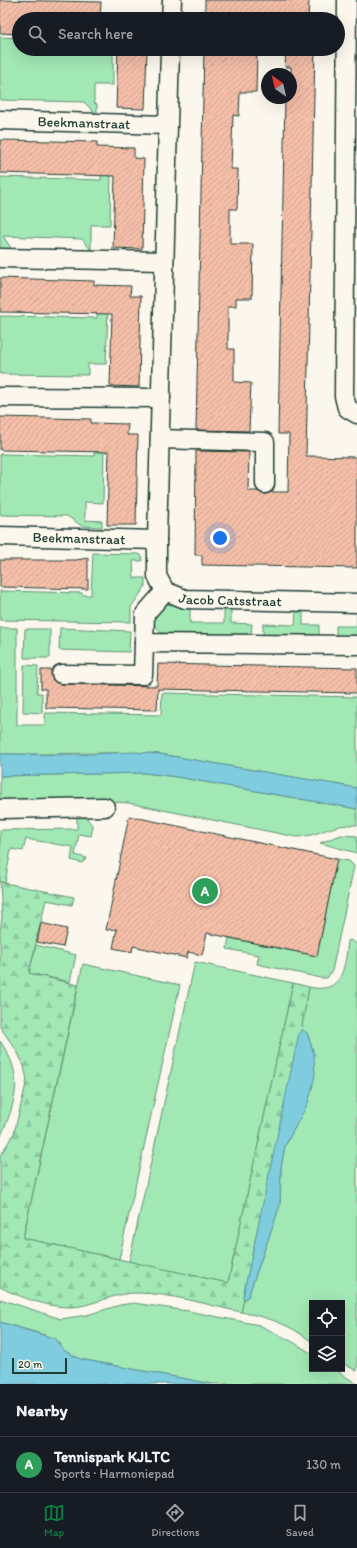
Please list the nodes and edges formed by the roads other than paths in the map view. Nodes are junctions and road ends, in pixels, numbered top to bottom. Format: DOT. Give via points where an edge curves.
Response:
graph roads {
  1 [pos="172,0"];
  2 [pos="347,0"];
  3 [pos="171,12"];
  4 [pos="170,56"];
  5 [pos="0,120"];
  6 [pos="167,125"];
  7 [pos="351,128"];
  8 [pos="0,258"];
  9 [pos="164,261"];
  10 [pos="0,397"];
  11 [pos="161,398"];
  12 [pos="357,414"];
  13 [pos="160,439"];
  14 [pos="265,484"];
  15 [pos="0,536"];
  16 [pos="157,540"];
  17 [pos="165,591"];
  18 [pos="357,603"];
  19 [pos="144,643"];
  20 [pos="357,644"];
  21 [pos="60,674"];
  22 [pos="105,807"];
  23 [pos="0,809"];
  1 -- 3 [label="street"];
  2 -- 7 [label="street"];
  4 -- 6 [label="street"];
  5 -- 6 [label="street, Beekmanstraat"];
  6 -- 9 [label="street"];
  7 -- 12 [label="street" via="344,396 348,408"];
  8 -- 9 [label="street"];
  9 -- 11 [label="street"];
  10 -- 11 [label="street"];
  11 -- 13 [label="street"];
  13 -- 14 [label="street" via="265,442"];
  13 -- 16 [label="street"];
  15 -- 16 [label="street, Beekmanstraat"];
  16 -- 17 [label="street" via="157,576"];
  17 -- 18 [label="street, Jacob Catsstraat" via="185,599"];
  17 -- 19 [label="street, Jacob Catsstraat" via="145,614"];
  19 -- 20 [label="street"];
  19 -- 21 [label="street, Jacob Catsstraat" via="143,675"];
  22 -- 23 [label="street"];
}
